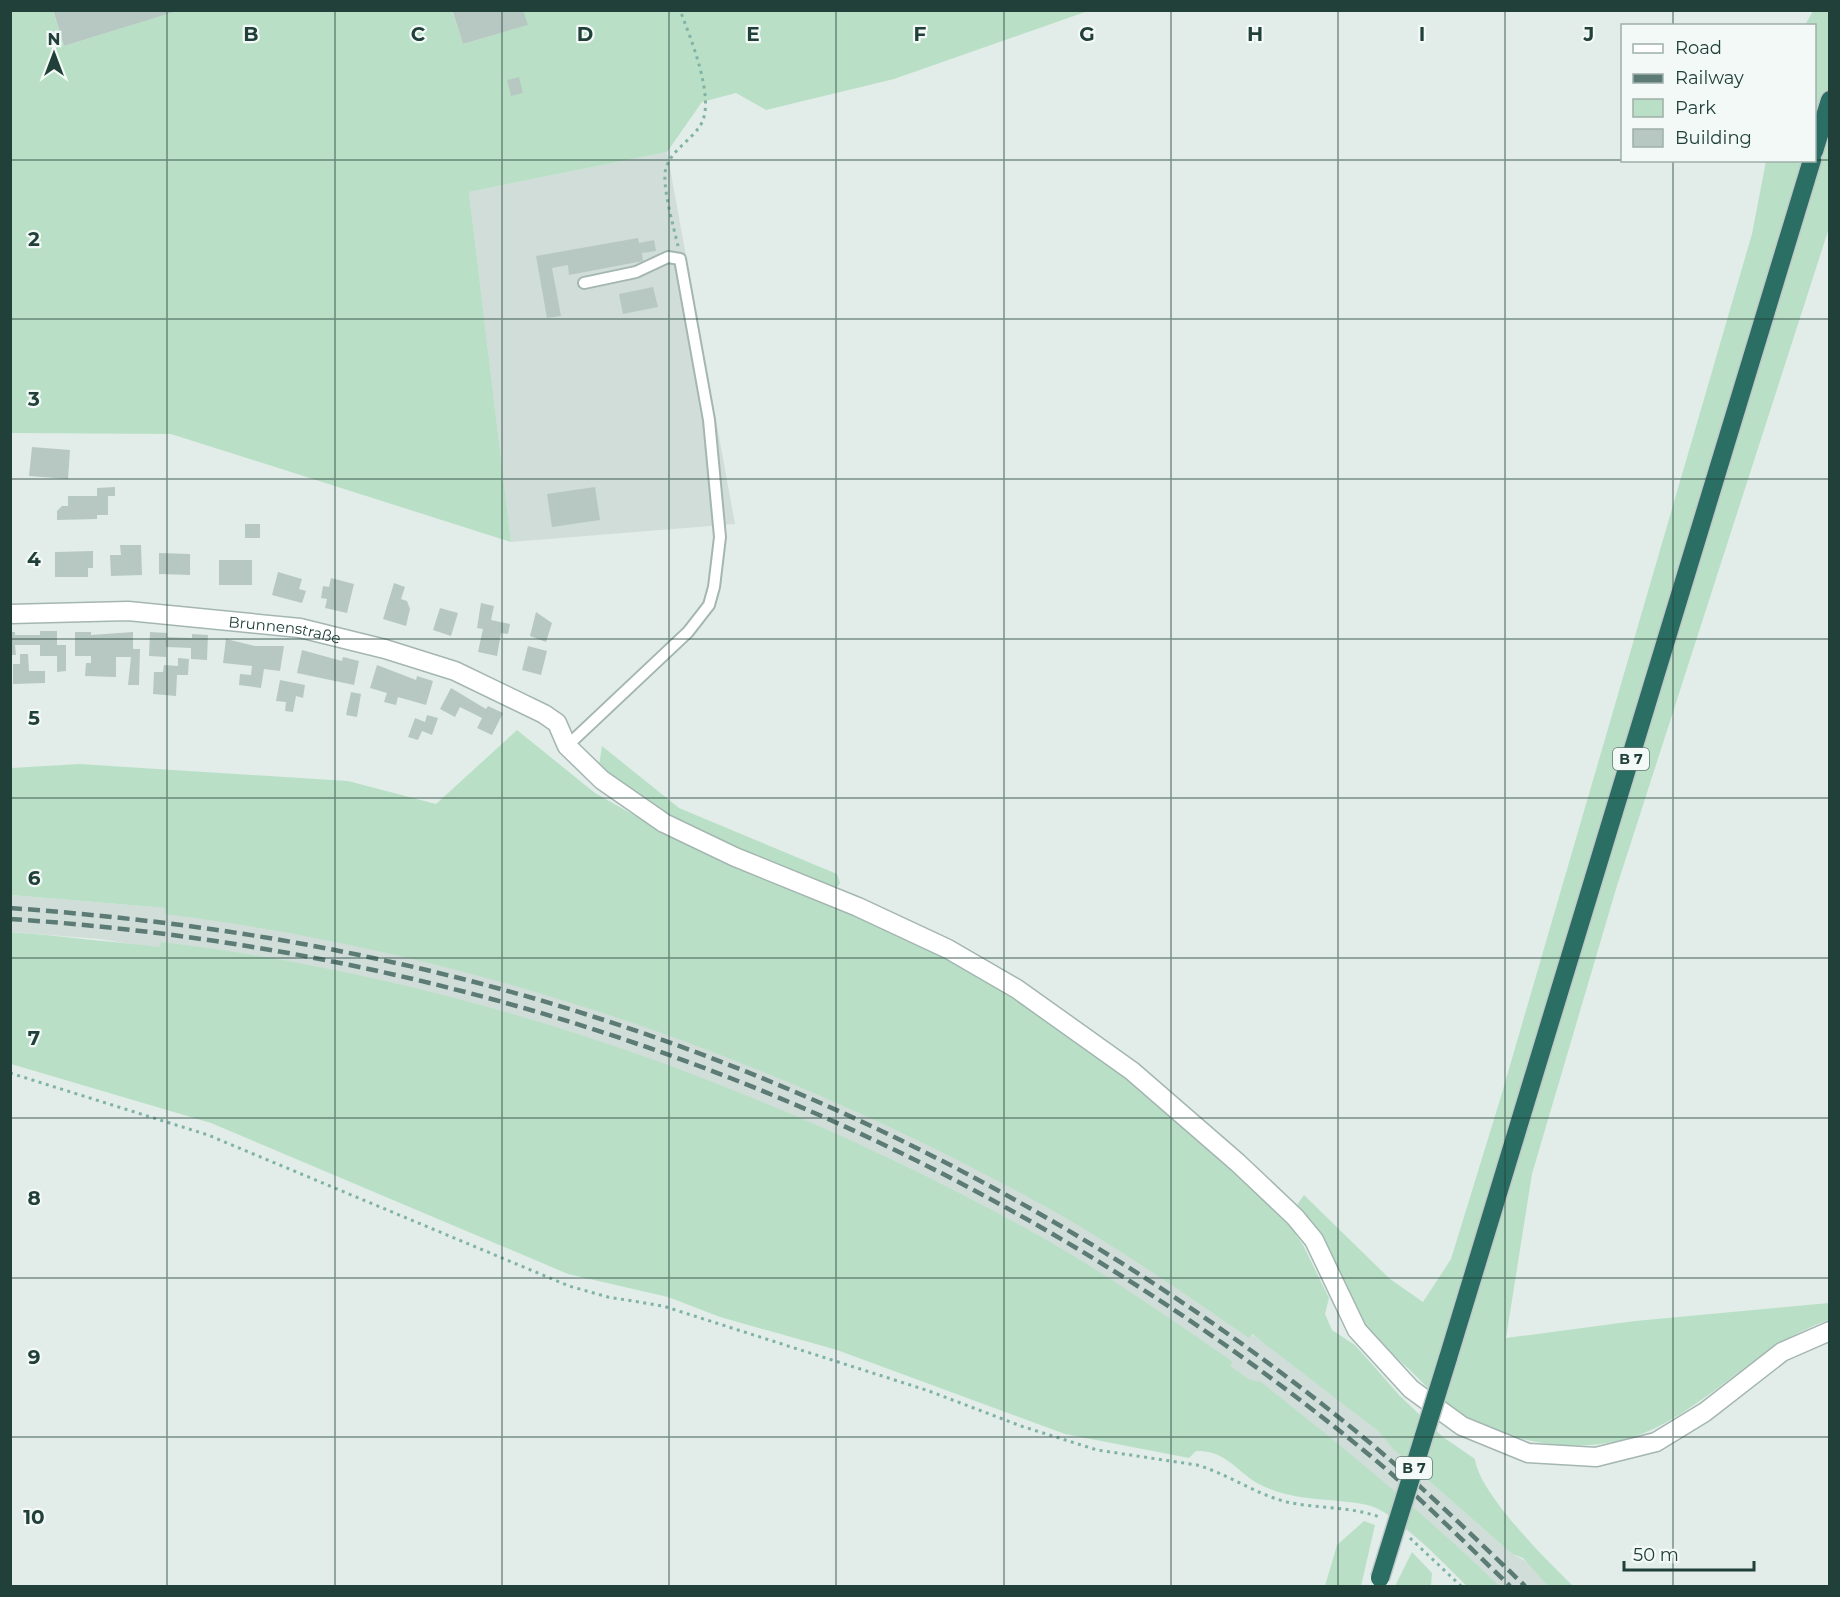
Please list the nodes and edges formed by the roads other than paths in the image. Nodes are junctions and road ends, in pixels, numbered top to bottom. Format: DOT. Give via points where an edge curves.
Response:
graph roads {
  1 [pos="1830,100"];
  2 [pos="1816,148"];
  3 [pos="1811,162"];
  4 [pos="584,284"];
  5 [pos="10,614"];
  6 [pos="567,746"];
  7 [pos="1830,1331"];
  8 [pos="1379,1582"];
  1 -- 2 [label="highway"];
  3 -- 8 [label="highway, B 7, bridge"];
  4 -- 6 [label="lane" via="636,272 668,257 680,259 709,420 720,537 709,605 688,632"];
  5 -- 6 [label="street, Brunnenstraße" via="128,611 300,628 455,671 544,714 557,723"];
  6 -- 7 [label="street" via="602,780 664,823 948,949 1017,989 1132,1071 1295,1217 1314,1240 1358,1330 1411,1389 1462,1426 1528,1453 1596,1457 1656,1442 1705,1412 1782,1352"];
}
